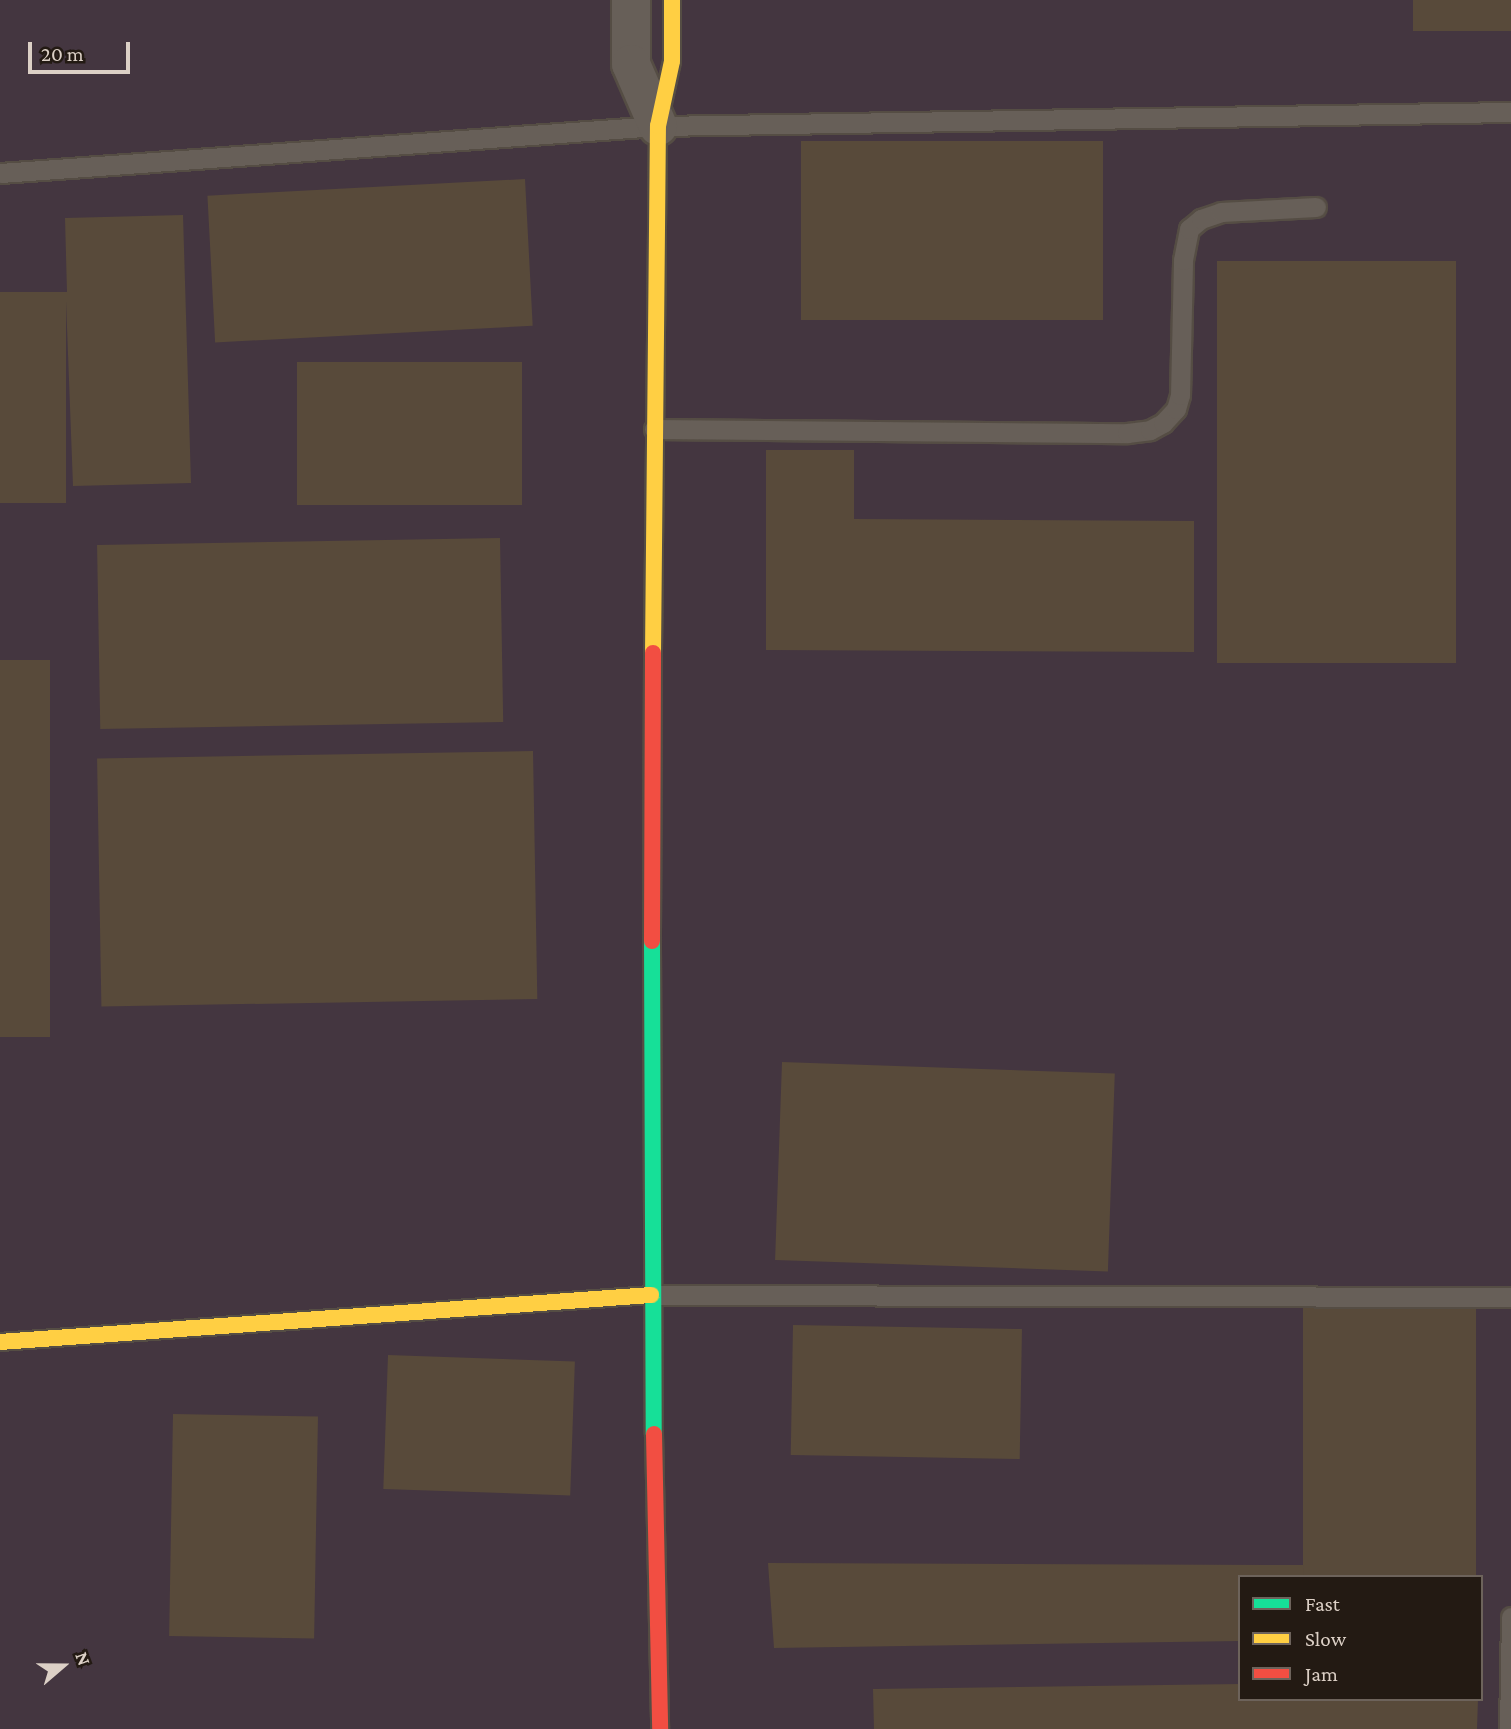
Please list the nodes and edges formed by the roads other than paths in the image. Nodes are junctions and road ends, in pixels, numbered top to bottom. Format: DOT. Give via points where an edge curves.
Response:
graph roads {
  1 [pos="631,0"];
  2 [pos="672,0"];
  3 [pos="1511,112"];
  4 [pos="657,126"];
  5 [pos="0,173"];
  6 [pos="1316,207"];
  7 [pos="654,429"];
  8 [pos="651,1295"];
  9 [pos="1511,1297"];
  10 [pos="0,1342"];
  11 [pos="1511,1616"];
  12 [pos="660,1729"];
  13 [pos="1509,1729"];
  1 -- 4 [label="street" via="631,64"];
  2 -- 4 [label="street" via="672,61"];
  3 -- 4 [label="lane"];
  4 -- 5 [label="lane"];
  4 -- 7 [label="street"];
  6 -- 7 [label="lane" via="1221,212 1189,229 1183,260 1180,395 1176,409 1150,430"];
  7 -- 8 [label="street"];
  8 -- 9 [label="lane"];
  8 -- 10 [label="street"];
  8 -- 12 [label="street"];
  11 -- 13 [label="lane"];
}
